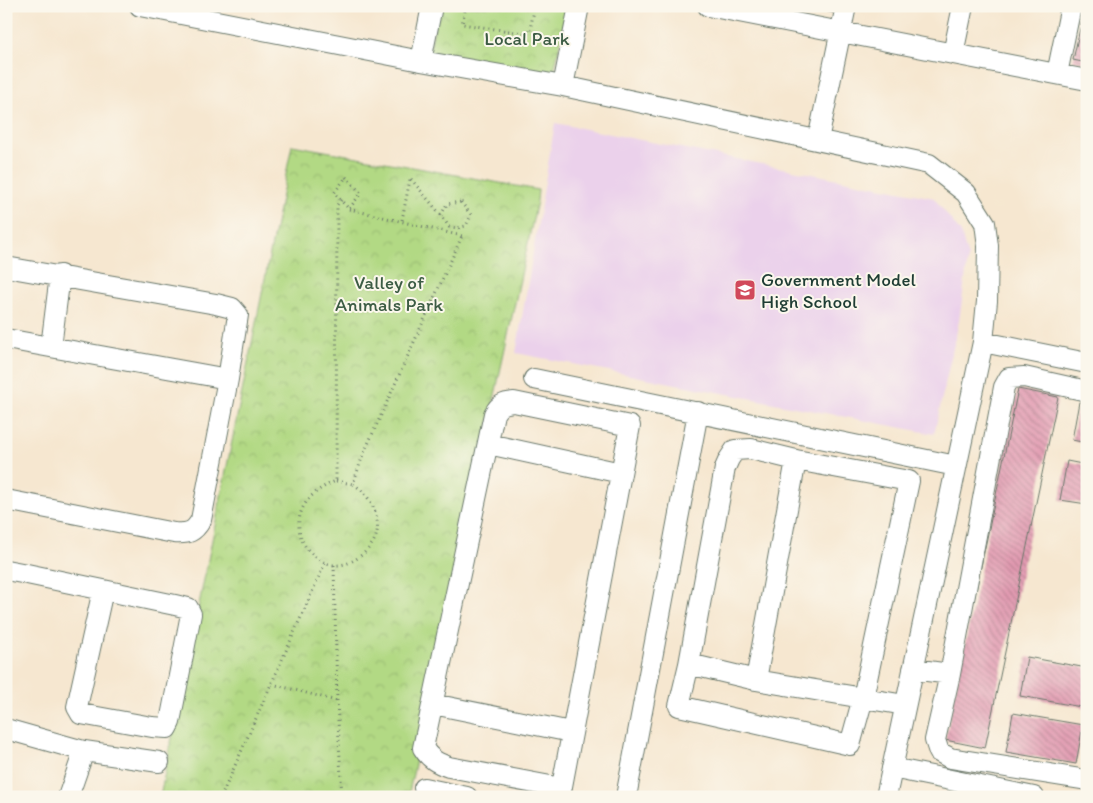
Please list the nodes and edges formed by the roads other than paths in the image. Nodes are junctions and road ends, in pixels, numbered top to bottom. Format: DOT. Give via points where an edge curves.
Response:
graph roads {
  1 [pos="140,6"];
  2 [pos="432,6"];
  3 [pos="579,6"];
  4 [pos="846,6"];
  5 [pos="963,6"];
  6 [pos="1070,6"];
  7 [pos="721,7"];
  8 [pos="841,32"];
  9 [pos="953,54"];
  10 [pos="422,61"];
  11 [pos="1056,74"];
  12 [pos="1087,80"];
  13 [pos="564,86"];
  14 [pos="818,140"];
  15 [pos="6,267"];
  16 [pos="60,275"];
  17 [pos="6,339"];
  18 [pos="983,342"];
  19 [pos="50,347"];
  20 [pos="1087,363"];
  21 [pos="228,378"];
  22 [pos="534,379"];
  23 [pos="1087,391"];
  24 [pos="698,412"];
  25 [pos="488,444"];
  26 [pos="796,460"];
  27 [pos="956,466"];
  28 [pos="621,473"];
  29 [pos="6,500"];
  30 [pos="6,570"];
  31 [pos="104,590"];
  32 [pos="689,664"];
  33 [pos="913,669"];
  34 [pos="950,674"];
  35 [pos="756,680"];
  36 [pos="863,698"];
  37 [pos="433,704"];
  38 [pos="905,705"];
  39 [pos="6,729"];
  40 [pos="571,732"];
  41 [pos="84,751"];
  42 [pos="159,762"];
  43 [pos="892,768"];
  44 [pos="1087,780"];
  45 [pos="424,788"];
  46 [pos="561,792"];
  47 [pos="993,793"];
  48 [pos="68,797"];
  49 [pos="467,797"];
  50 [pos="626,797"];
  51 [pos="886,797"];
  52 [pos="1034,797"];
  1 -- 10 [label="street"];
  2 -- 10 [label="street"];
  3 -- 13 [label="street"];
  4 -- 8 [label="street"];
  5 -- 9 [label="street"];
  6 -- 11 [label="street"];
  7 -- 8 [label="street"];
  8 -- 9 [label="street"];
  8 -- 14 [label="street"];
  9 -- 11 [label="street"];
  10 -- 13 [label="street"];
  11 -- 12 [label="street"];
  13 -- 14 [label="street"];
  14 -- 18 [label="street" via="929,164 966,193 985,223 988,246"];
  15 -- 16 [label="street"];
  16 -- 19 [label="street"];
  16 -- 21 [label="street" via="232,308 238,315"];
  17 -- 19 [label="street"];
  18 -- 20 [label="street"];
  18 -- 27 [label="street"];
  19 -- 21 [label="street"];
  21 -- 29 [label="street" via="201,520 195,530 186,534 174,533"];
  22 -- 24 [label="street"];
  23 -- 34 [label="street" via="1024,377 1009,378 1004,387"];
  24 -- 27 [label="street"];
  24 -- 50 [label="street"];
  25 -- 28 [label="street"];
  25 -- 28 [label="street" via="494,414 506,402 630,426"];
  25 -- 37 [label="street"];
  26 -- 32 [label="street" via="751,449 736,450 729,459"];
  26 -- 35 [label="street"];
  26 -- 36 [label="street" via="909,481"];
  27 -- 33 [label="street"];
  28 -- 40 [label="street"];
  30 -- 31 [label="street"];
  31 -- 31 [label="street" via="188,608 190,614 167,728 78,712"];
  32 -- 35 [label="street"];
  32 -- 36 [label="street" via="679,706 850,745"];
  33 -- 34 [label="street"];
  33 -- 38 [label="street"];
  34 -- 44 [label="street" via="935,740 939,752 950,758"];
  35 -- 36 [label="street"];
  36 -- 38 [label="street"];
  37 -- 40 [label="street"];
  37 -- 46 [label="street" via="423,748 436,762"];
  38 -- 43 [label="street"];
  39 -- 41 [label="street"];
  40 -- 46 [label="street"];
  41 -- 42 [label="street"];
  41 -- 48 [label="street"];
  43 -- 47 [label="street"];
  43 -- 51 [label="street"];
  45 -- 49 [label="street"];
  47 -- 52 [label="street"];
}
